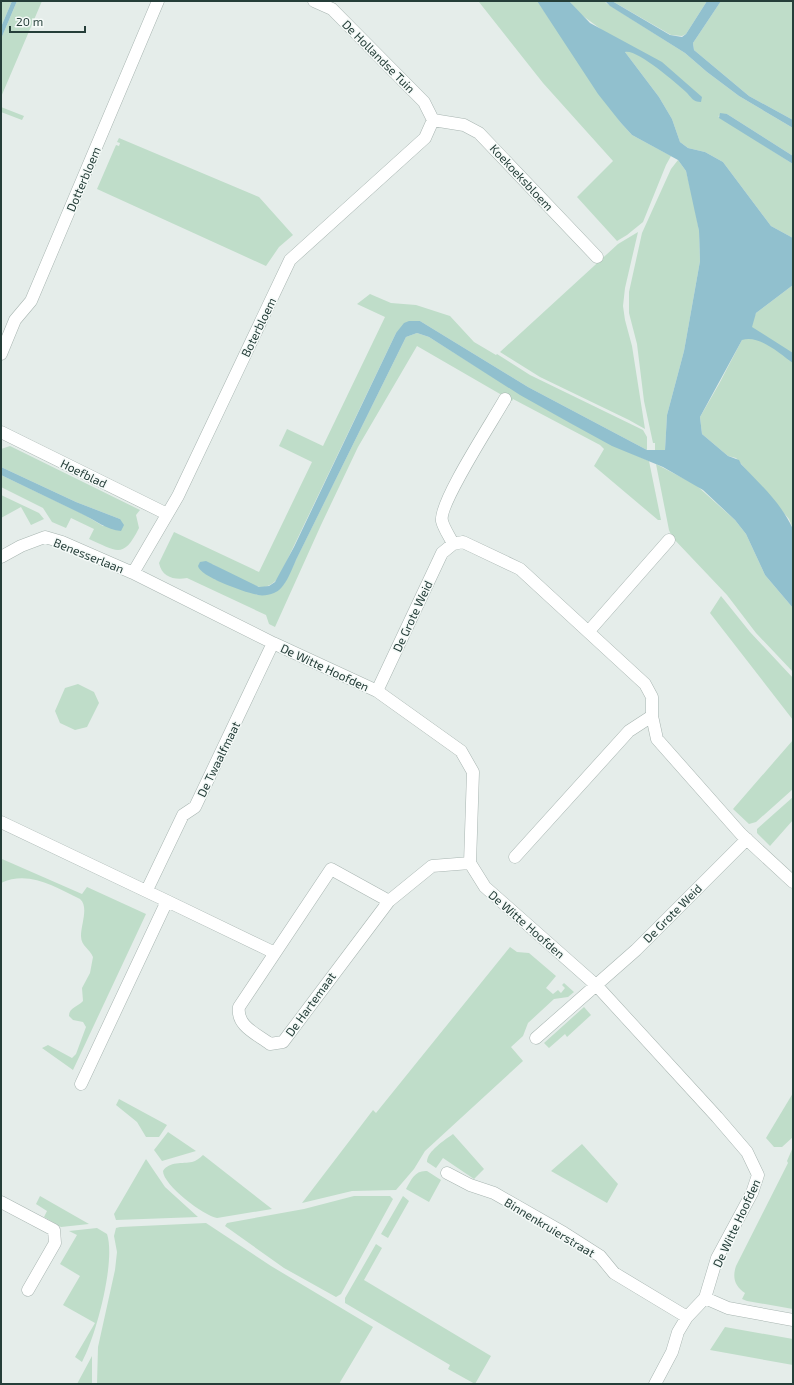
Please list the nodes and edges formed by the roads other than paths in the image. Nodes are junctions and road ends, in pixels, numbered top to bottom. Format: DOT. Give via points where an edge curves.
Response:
graph roads {
  1 [pos="158,1"];
  2 [pos="314,1"];
  3 [pos="434,120"];
  4 [pos="597,257"];
  5 [pos="1,354"];
  6 [pos="506,400"];
  7 [pos="1,432"];
  8 [pos="167,514"];
  9 [pos="669,540"];
  10 [pos="453,544"];
  11 [pos="1,557"];
  12 [pos="133,573"];
  13 [pos="589,631"];
  14 [pos="274,643"];
  15 [pos="377,691"];
  16 [pos="652,716"];
  17 [pos="1,822"];
  18 [pos="747,839"];
  19 [pos="515,857"];
  20 [pos="470,863"];
  21 [pos="793,882"];
  22 [pos="147,890"];
  23 [pos="166,901"];
  24 [pos="389,901"];
  25 [pos="275,953"];
  26 [pos="597,986"];
  27 [pos="536,1038"];
  28 [pos="81,1084"];
  29 [pos="447,1173"];
  30 [pos="1,1202"];
  31 [pos="28,1290"];
  32 [pos="705,1298"];
  33 [pos="688,1317"];
  34 [pos="793,1320"];
  35 [pos="655,1384"];
  1 -- 5 [label="street, Dotterbloem" via="31,301 15,320"];
  2 -- 3 [label="street, De Hollandse Tuin" via="338,14 424,102"];
  3 -- 4 [label="street, Koekoeksbloem" via="464,126 479,133"];
  3 -- 8 [label="street, Boterbloem" via="425,138 290,260 178,496"];
  6 -- 10 [label="street" via="453,489 443,512 442,521"];
  7 -- 8 [label="street, Hoefblad"];
  8 -- 12 [label="street, Boterbloem"];
  9 -- 13 [label="street"];
  10 -- 13 [label="street" via="463,542 520,569"];
  10 -- 15 [label="street, De Grote Weid" via="442,553"];
  11 -- 12 [label="street, Benesserlaan" via="21,546 45,538 62,542"];
  12 -- 14 [label="street, De Witte Hoofden"];
  13 -- 16 [label="street" via="645,684 652,697"];
  14 -- 15 [label="street, De Witte Hoofden"];
  14 -- 22 [label="street, De Twaalfmaat" via="195,807 183,815"];
  15 -- 20 [label="street, De Witte Hoofden" via="461,751 472,772"];
  16 -- 18 [label="street" via="657,739"];
  16 -- 19 [label="street" via="629,731"];
  17 -- 22 [label="street"];
  18 -- 21 [label="street"];
  18 -- 26 [label="street, De Grote Weid"];
  20 -- 24 [label="street, De Hartemaat" via="432,866"];
  20 -- 26 [label="street, De Witte Hoofden" via="485,887"];
  22 -- 23 [label="street"];
  23 -- 25 [label="street"];
  23 -- 28 [label="street"];
  24 -- 25 [label="street, De Hartemaat" via="331,869"];
  24 -- 25 [label="street, De Hartemaat" via="283,1042 270,1044 240,1023 238,1015 239,1007"];
  26 -- 27 [label="street"];
  26 -- 32 [label="street, De Witte Hoofden" via="747,1152 758,1175 752,1193 717,1258"];
  29 -- 33 [label="street, Binnenkruierstraat" via="470,1185 494,1193 564,1233 600,1256 614,1273"];
  30 -- 31 [label="street" via="54,1230 55,1243"];
  32 -- 33 [label="street"];
  32 -- 34 [label="street" via="728,1308"];
  33 -- 35 [label="street" via="678,1332 672,1352"];
}
